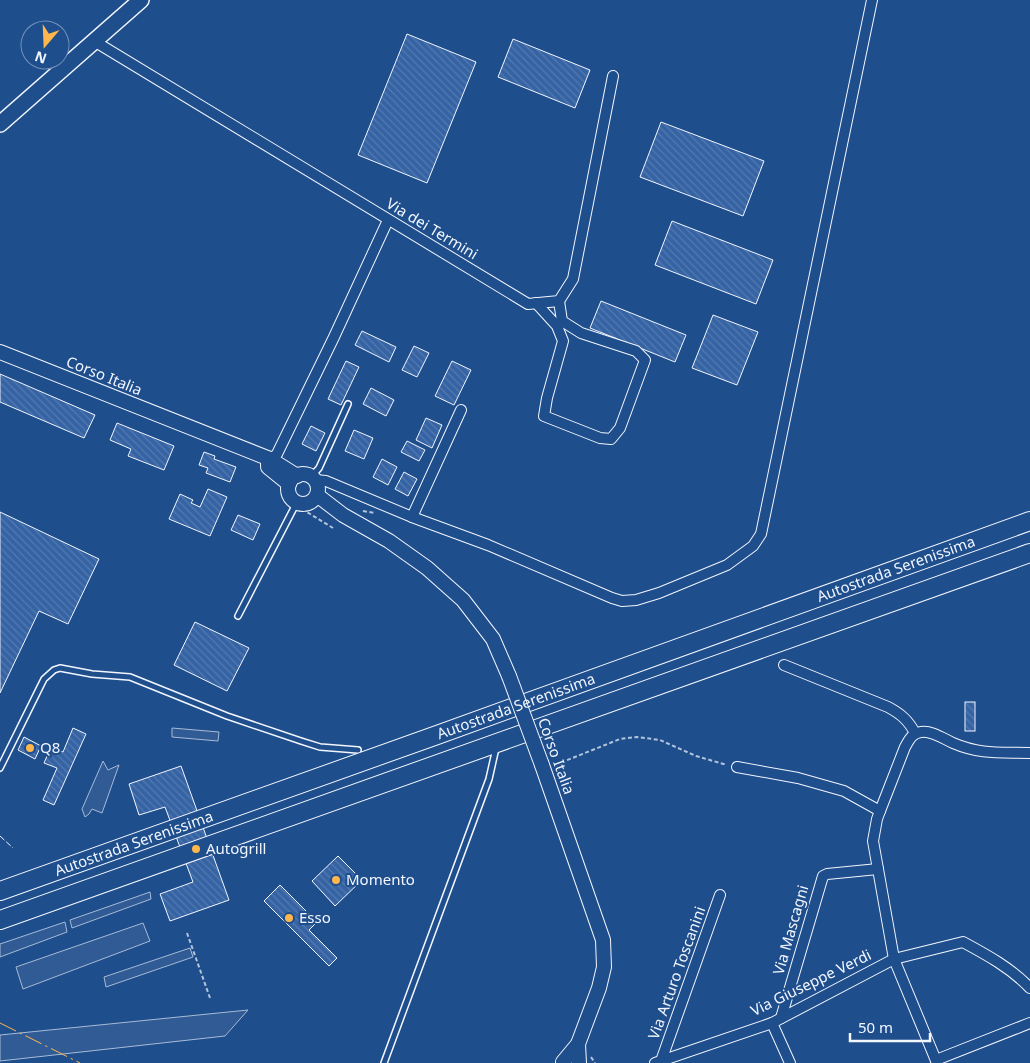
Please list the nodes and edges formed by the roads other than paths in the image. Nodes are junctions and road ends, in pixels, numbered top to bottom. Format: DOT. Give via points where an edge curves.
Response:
graph roads {
  1 [pos="141,0"];
  2 [pos="872,0"];
  3 [pos="94,41"];
  4 [pos="613,76"];
  5 [pos="0,124"];
  6 [pos="388,220"];
  7 [pos="559,301"];
  8 [pos="536,303"];
  9 [pos="0,352"];
  10 [pos="348,404"];
  11 [pos="461,410"];
  12 [pos="267,462"];
  13 [pos="313,479"];
  14 [pos="293,480"];
  15 [pos="305,501"];
  16 [pos="412,518"];
  17 [pos="1030,520"];
  18 [pos="1030,553"];
  19 [pos="238,616"];
  20 [pos="784,665"];
  21 [pos="915,733"];
  22 [pos="498,742"];
  23 [pos="358,750"];
  24 [pos="1030,753"];
  25 [pos="737,767"];
  26 [pos="0,768"];
  27 [pos="880,811"];
  28 [pos="878,869"];
  29 [pos="0,891"];
  30 [pos="720,895"];
  31 [pos="0,920"];
  32 [pos="894,958"];
  33 [pos="1030,988"];
  34 [pos="777,1020"];
  35 [pos="1030,1023"];
  36 [pos="578,1044"];
  37 [pos="658,1062"];
  38 [pos="937,1062"];
  39 [pos="384,1063"];
  40 [pos="561,1063"];
  41 [pos="579,1063"];
  42 [pos="790,1063"];
  1 -- 3 [label="main road"];
  2 -- 16 [label="street" via="760,534 753,546 727,565 636,600 622,601 488,545"];
  3 -- 5 [label="main road"];
  3 -- 6 [label="street, Via dei Termini"];
  4 -- 7 [label="street" via="573,279"];
  6 -- 8 [label="street, Via dei Termini" via="528,304"];
  6 -- 12 [label="street" via="277,454"];
  7 -- 8 [label="street, Via dei Termini"];
  7 -- 8 [label="street" via="562,321 581,333 636,351 645,360 620,428 611,439 600,438 544,416 563,341 557,326"];
  9 -- 12 [label="street, Corso Italia" via="196,430"];
  10 -- 13 [label="lane"];
  11 -- 16 [label="street"];
  12 -- 14 [label="street, Corso Italia"];
  13 -- 14 [label="street, Corso Italia" via="302,475"];
  13 -- 15 [label="street" via="318,488"];
  13 -- 16 [label="street" via="326,481"];
  14 -- 15 [label="street" via="291,497"];
  15 -- 19 [label="lane"];
  15 -- 36 [label="street, Corso Italia, bridge" via="343,515 427,568 463,600 493,640 547,766 603,940 604,967 599,988"];
  17 -- 29 [label="highway, Autostrada Serenissima"];
  18 -- 22 [label="highway, Autostrada Serenissima"];
  20 -- 21 [label="street" via="888,707 909,721"];
  21 -- 24 [label="street" via="923,731 972,751"];
  21 -- 27 [label="street" via="905,747"];
  22 -- 31 [label="highway, Autostrada Serenissima"];
  22 -- 39 [label="lane" via="488,779"];
  23 -- 26 [label="lane" via="320,747 301,741 227,716 130,677 60,668 44,679"];
  25 -- 27 [label="street" via="798,778 844,791"];
  27 -- 28 [label="street" via="873,841"];
  28 -- 32 [label="street"];
  28 -- 34 [label="street, Via Mascagni" via="823,876"];
  30 -- 37 [label="street, Via Arturo Toscanini"];
  32 -- 33 [label="street, Via Giuseppe Verdi" via="963,942 1018,976"];
  32 -- 34 [label="street, Via Giuseppe Verdi"];
  32 -- 38 [label="street"];
  34 -- 37 [label="street, Via Giuseppe Verdi"];
  34 -- 42 [label="street"];
  35 -- 38 [label="street"];
  36 -- 40 [label="street, Corso Italia"];
  36 -- 41 [label="street, Corso Italia"];
}
